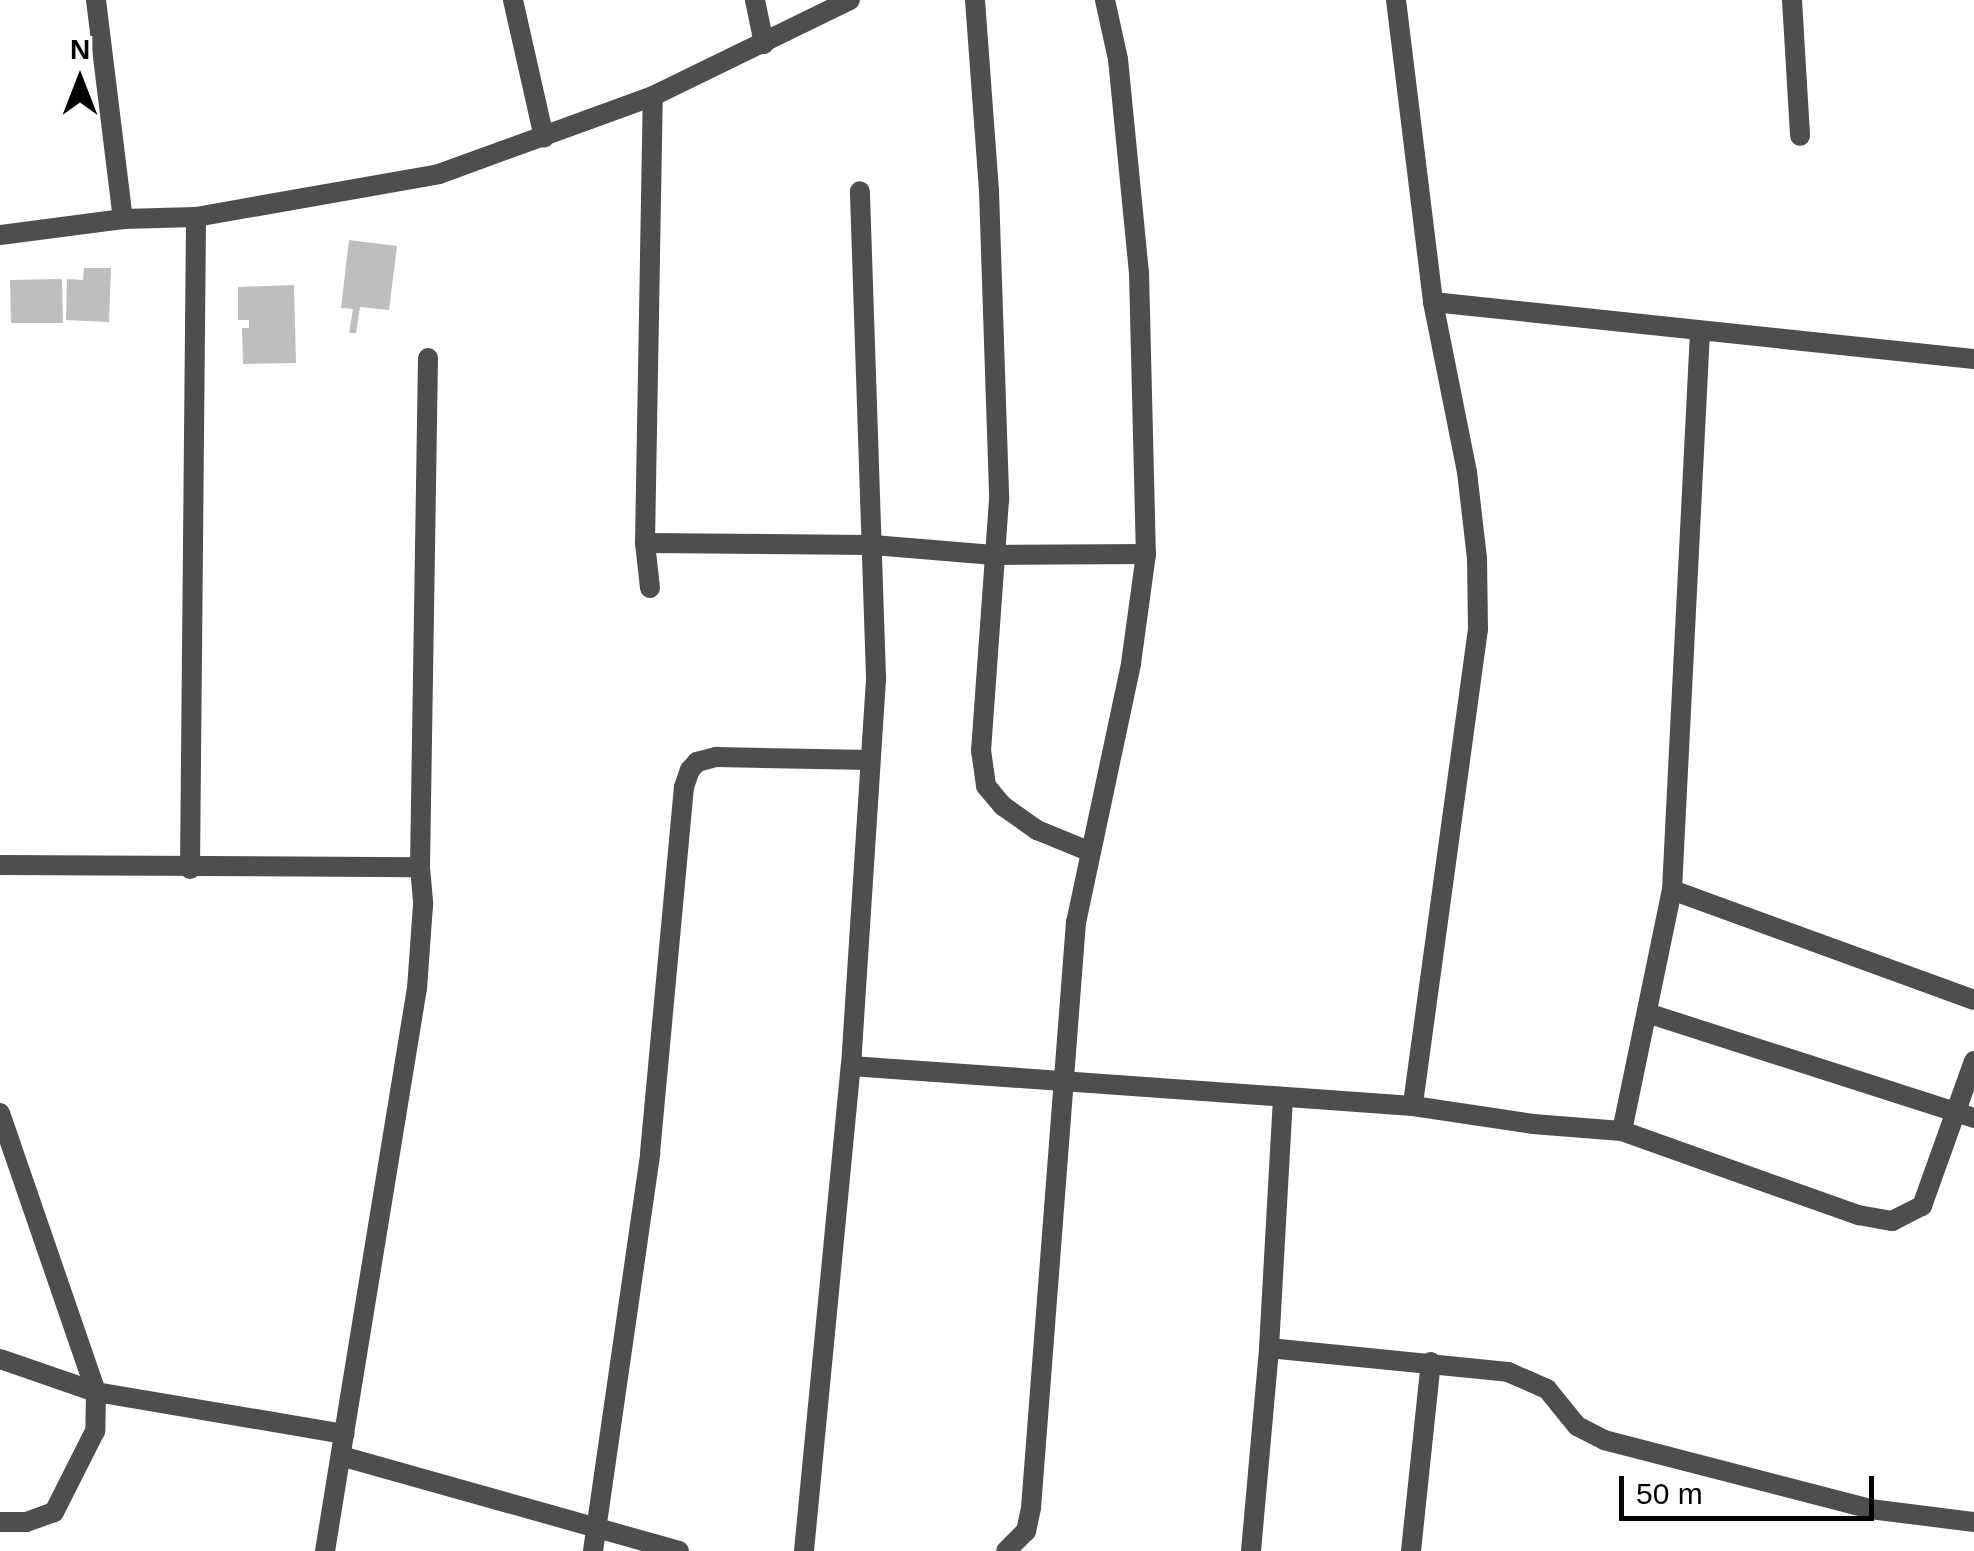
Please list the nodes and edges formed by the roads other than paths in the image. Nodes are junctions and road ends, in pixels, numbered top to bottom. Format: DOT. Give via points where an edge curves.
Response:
graph roads {
  1 [pos="96,0"];
  2 [pos="513,0"];
  3 [pos="754,0"];
  4 [pos="850,0"];
  5 [pos="975,0"];
  6 [pos="1105,0"];
  7 [pos="1396,0"];
  8 [pos="1792,0"];
  9 [pos="764,44"];
  10 [pos="653,96"];
  11 [pos="1800,136"];
  12 [pos="544,138"];
  13 [pos="860,191"];
  14 [pos="196,217"];
  15 [pos="123,219"];
  16 [pos="0,235"];
  17 [pos="1433,302"];
  18 [pos="1700,331"];
  19 [pos="428,358"];
  20 [pos="1974,359"];
  21 [pos="644,543"];
  22 [pos="873,545"];
  23 [pos="1146,554"];
  24 [pos="994,555"];
  25 [pos="650,588"];
  26 [pos="870,760"];
  27 [pos="1090,852"];
  28 [pos="0,864"];
  29 [pos="420,866"];
  30 [pos="190,869"];
  31 [pos="1672,890"];
  32 [pos="1974,1000"];
  33 [pos="1646,1014"];
  34 [pos="1974,1061"];
  35 [pos="851,1066"];
  36 [pos="1064,1085"];
  37 [pos="1283,1098"];
  38 [pos="1413,1106"];
  39 [pos="0,1112"];
  40 [pos="1965,1114"];
  41 [pos="1622,1131"];
  42 [pos="1269,1348"];
  43 [pos="0,1359"];
  44 [pos="1431,1362"];
  45 [pos="96,1392"];
  46 [pos="344,1434"];
  47 [pos="341,1456"];
  48 [pos="0,1522"];
  49 [pos="1974,1522"];
  50 [pos="594,1541"];
  51 [pos="325,1551"];
  52 [pos="679,1551"];
  53 [pos="804,1551"];
  54 [pos="1006,1551"];
  55 [pos="1251,1551"];
  56 [pos="1411,1551"];
  1 -- 15 [label="street"];
  2 -- 12 [label="street"];
  3 -- 9 [label="street"];
  4 -- 9 [label="street"];
  5 -- 24 [label="street" via="990,230 999,500"];
  6 -- 23 [label="street" via="1118,59 1139,272"];
  7 -- 17 [label="street"];
  8 -- 11 [label="street"];
  9 -- 10 [label="street"];
  10 -- 12 [label="street"];
  10 -- 21 [label="street"];
  12 -- 14 [label="street" via="439,174"];
  13 -- 22 [label="street"];
  14 -- 15 [label="street"];
  14 -- 30 [label="street"];
  15 -- 16 [label="street"];
  17 -- 18 [label="street"];
  17 -- 38 [label="street" via="1467,472 1478,629"];
  18 -- 20 [label="street"];
  18 -- 31 [label="street"];
  19 -- 29 [label="street"];
  21 -- 22 [label="street"];
  21 -- 25 [label="street"];
  22 -- 24 [label="street"];
  22 -- 26 [label="street"];
  23 -- 24 [label="street"];
  23 -- 27 [label="street" via="1131,664"];
  24 -- 27 [label="street" via="982,750 986,786 1037,830"];
  26 -- 35 [label="street"];
  26 -- 50 [label="street" via="716,757 690,770 650,1154"];
  27 -- 36 [label="street" via="1076,922"];
  28 -- 30 [label="street"];
  29 -- 30 [label="street"];
  29 -- 46 [label="street" via="417,988"];
  31 -- 32 [label="street"];
  31 -- 33 [label="street"];
  33 -- 40 [label="street"];
  33 -- 41 [label="street"];
  34 -- 40 [label="street"];
  35 -- 36 [label="street"];
  35 -- 53 [label="street"];
  36 -- 37 [label="street"];
  36 -- 54 [label="street" via="1031,1508 1026,1530"];
  37 -- 38 [label="street"];
  37 -- 42 [label="street"];
  38 -- 41 [label="street"];
  39 -- 45 [label="street"];
  40 -- 41 [label="street" via="1922,1206 1892,1221 1858,1215"];
  42 -- 44 [label="street"];
  42 -- 55 [label="street"];
  43 -- 45 [label="street"];
  44 -- 49 [label="street" via="1508,1372 1547,1389 1577,1426 1604,1440 1870,1509"];
  44 -- 56 [label="street"];
  45 -- 46 [label="street"];
  45 -- 48 [label="street" via="95,1431 54,1512"];
  46 -- 47 [label="street"];
  47 -- 50 [label="street"];
  47 -- 51 [label="street"];
  50 -- 52 [label="street"];
}
